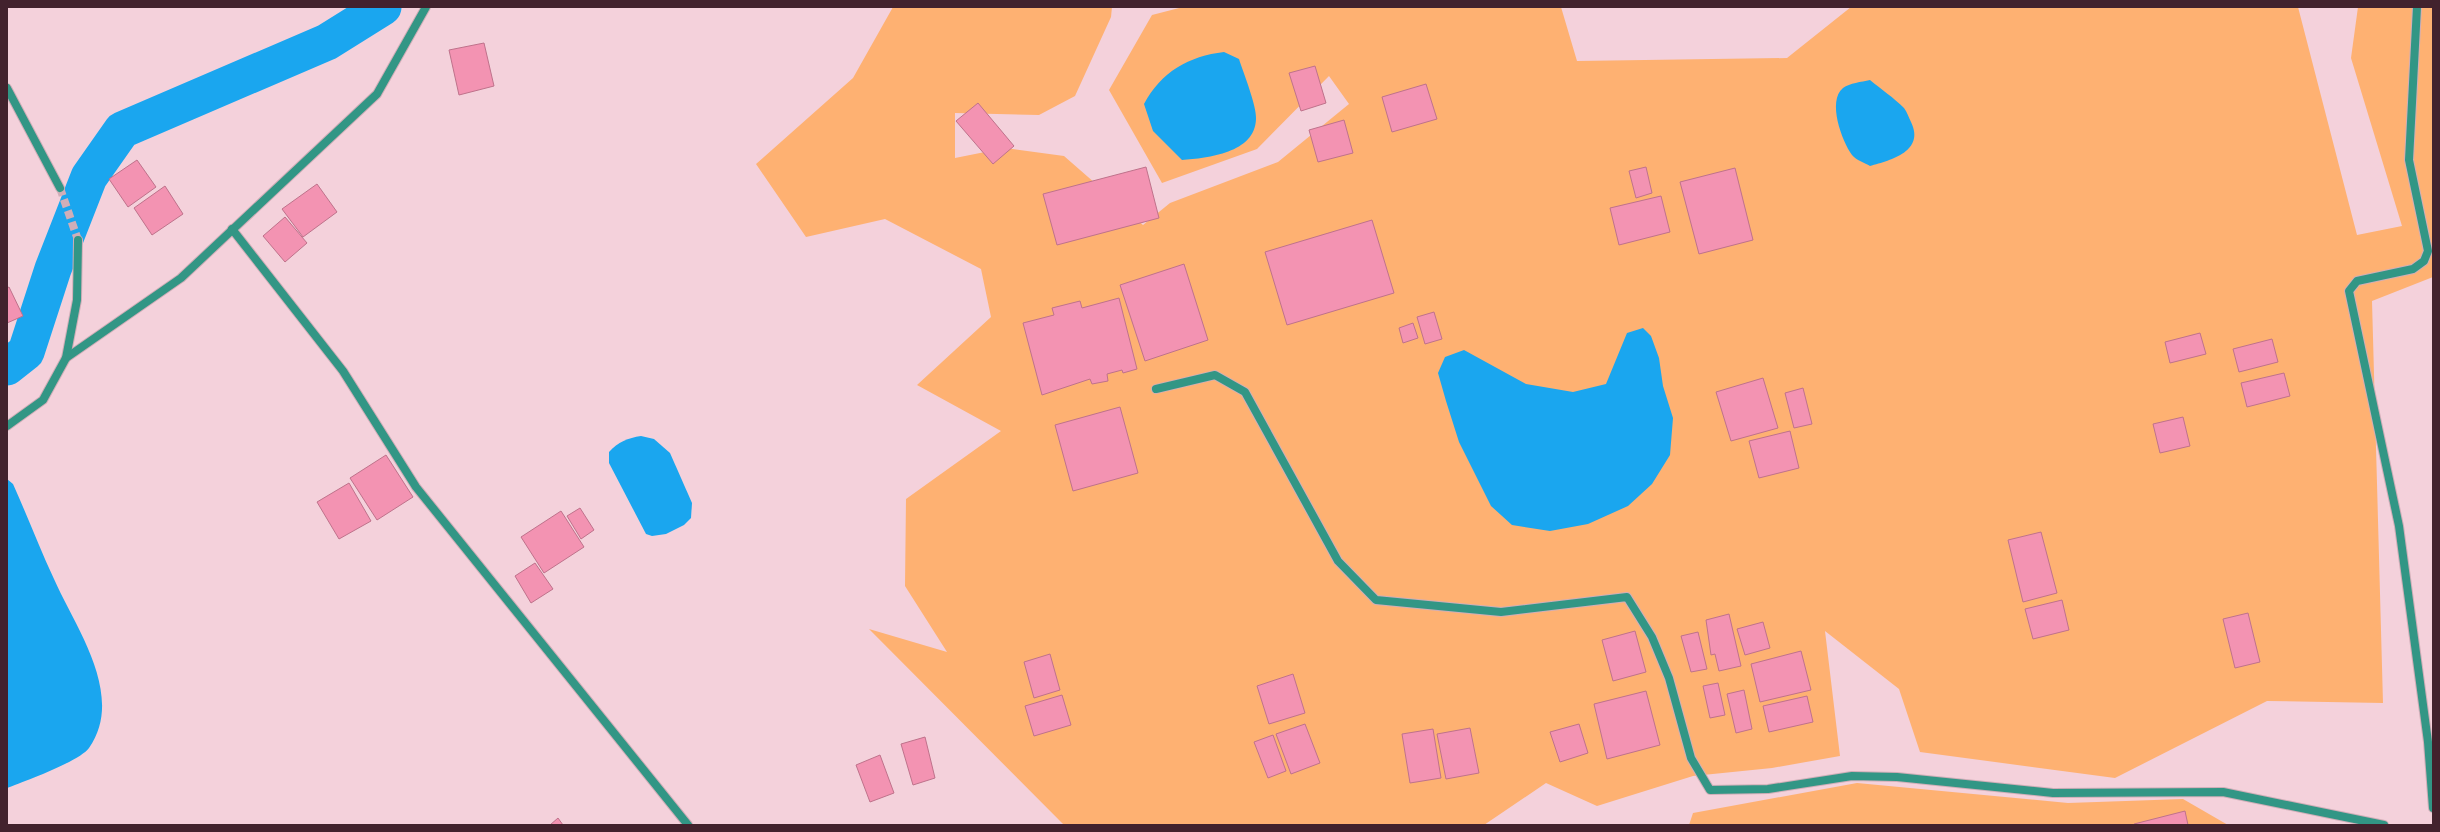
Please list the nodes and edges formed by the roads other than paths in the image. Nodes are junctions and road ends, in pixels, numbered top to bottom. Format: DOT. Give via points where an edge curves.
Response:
graph roads {
  1 [pos="426,7"];
  2 [pos="2417,7"];
  3 [pos="7,88"];
  4 [pos="60,188"];
  5 [pos="232,229"];
  6 [pos="78,240"];
  7 [pos="66,358"];
  8 [pos="1156,388"];
  9 [pos="7,426"];
  10 [pos="2433,808"];
  11 [pos="688,825"];
  12 [pos="2384,825"];
  1 -- 5 [label="street" via="377,94"];
  2 -- 10 [label="street" via="2409,160 2428,251 2424,261 2413,269 2357,281 2349,291 2399,526 2428,742"];
  3 -- 4 [label="street"];
  5 -- 7 [label="street" via="181,278"];
  5 -- 11 [label="street" via="343,371 416,487"];
  6 -- 7 [label="street" via="78,300"];
  7 -- 9 [label="street" via="43,400"];
  8 -- 12 [label="street" via="1215,375 1245,392 1338,561 1376,600 1501,612 1627,597 1652,638 1669,678 1691,758 1710,790 1768,789 1852,776 1897,777 2053,792 2223,792"];
}
